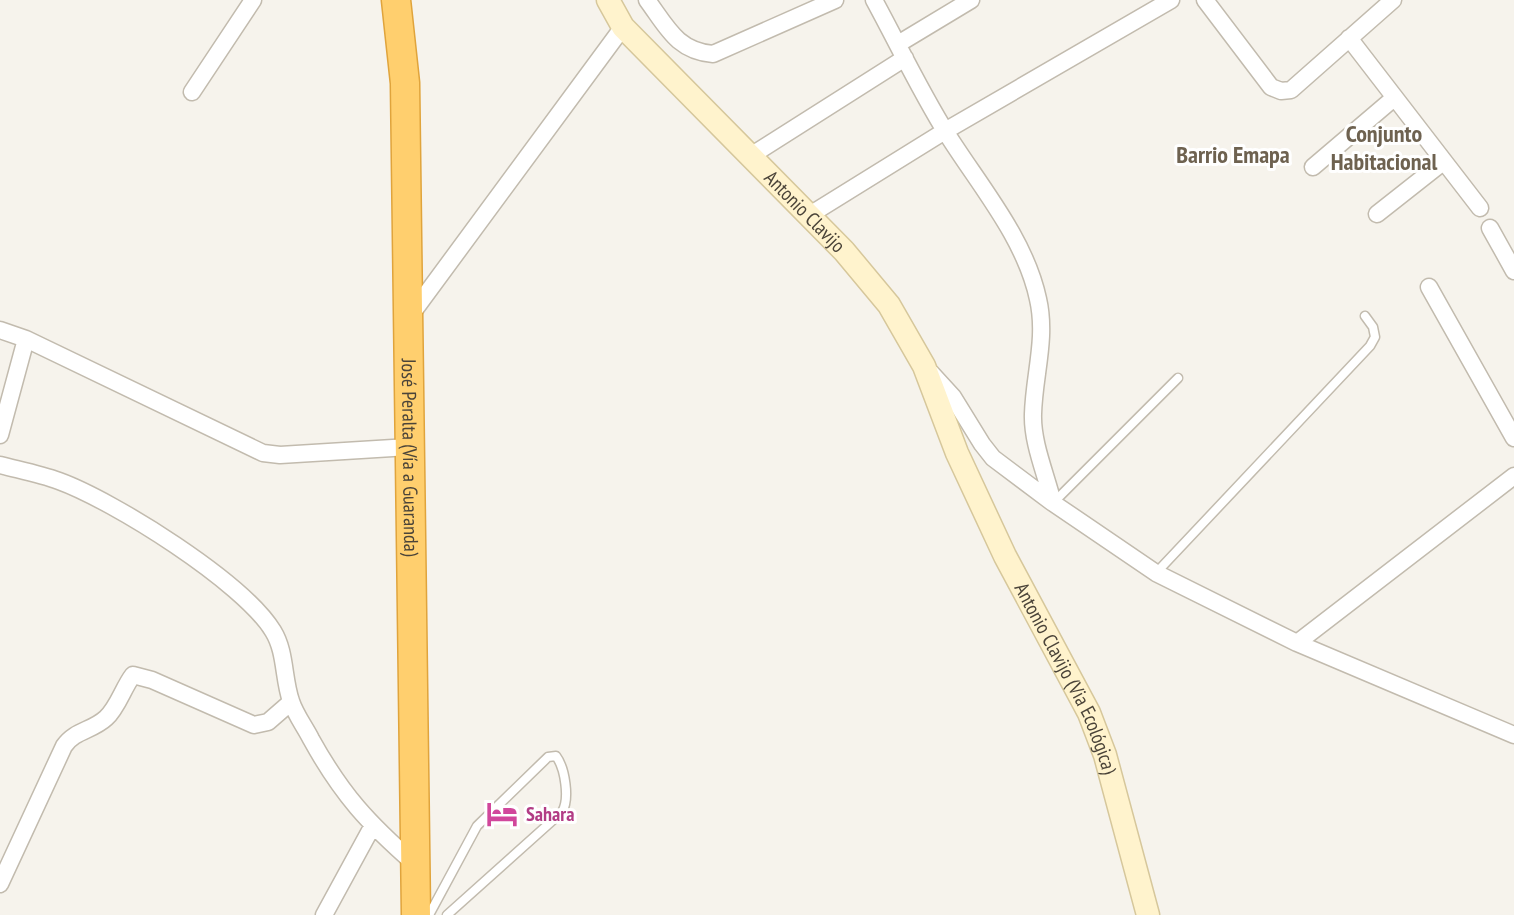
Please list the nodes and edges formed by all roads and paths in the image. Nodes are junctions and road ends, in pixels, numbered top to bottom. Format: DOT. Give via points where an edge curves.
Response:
graph roads {
  1 [pos="253,0"];
  2 [pos="396,0"];
  3 [pos="608,0"];
  4 [pos="647,0"];
  5 [pos="835,0"];
  6 [pos="874,0"];
  7 [pos="971,0"];
  8 [pos="1171,0"];
  9 [pos="1205,0"];
  10 [pos="1393,0"];
  11 [pos="623,27"];
  12 [pos="1349,38"];
  13 [pos="902,51"];
  14 [pos="192,92"];
  15 [pos="1394,98"];
  16 [pos="945,131"];
  17 [pos="752,155"];
  18 [pos="1443,162"];
  19 [pos="1313,167"];
  20 [pos="1480,208"];
  21 [pos="1377,214"];
  22 [pos="808,216"];
  23 [pos="1490,228"];
  24 [pos="1514,271"];
  25 [pos="1429,287"];
  26 [pos="1365,316"];
  27 [pos="408,319"];
  28 [pos="0,330"];
  29 [pos="26,339"];
  30 [pos="924,366"];
  31 [pos="1178,378"];
  32 [pos="0,435"];
  33 [pos="1514,438"];
  34 [pos="409,447"];
  35 [pos="957,453"];
  36 [pos="0,465"];
  37 [pos="1514,476"];
  38 [pos="1053,503"];
  39 [pos="1156,573"];
  40 [pos="1297,643"];
  41 [pos="291,702"];
  42 [pos="1514,735"];
  43 [pos="372,827"];
  44 [pos="416,865"];
  45 [pos="0,884"];
  46 [pos="421,913"];
  47 [pos="324,915"];
  48 [pos="447,915"];
  49 [pos="1148,915"];
  1 -- 14 [label="street"];
  2 -- 27 [label="highway, José Peralta (Vía a Guaranda)" via="405,83"];
  3 -- 11 [label="main road, Antonio Clavijo"];
  4 -- 5 [label="street" via="681,44 696,53 713,54"];
  6 -- 13 [label="street"];
  7 -- 13 [label="street"];
  8 -- 16 [label="street"];
  9 -- 12 [label="street" via="1271,87 1281,91 1291,90"];
  10 -- 12 [label="street"];
  11 -- 17 [label="main road, Antonio Clavijo"];
  11 -- 27 [label="street"];
  12 -- 15 [label="street"];
  13 -- 16 [label="street"];
  13 -- 17 [label="street"];
  15 -- 18 [label="street"];
  15 -- 19 [label="street"];
  16 -- 22 [label="street"];
  16 -- 38 [label="street" via="1021,253 1038,299 1042,347 1033,414"];
  17 -- 22 [label="main road, Antonio Clavijo"];
  18 -- 20 [label="street"];
  18 -- 21 [label="street"];
  22 -- 30 [label="main road, Antonio Clavijo" via="889,305"];
  23 -- 24 [label="street"];
  25 -- 33 [label="street"];
  26 -- 39 [label="lane" via="1375,337 1370,346"];
  27 -- 34 [label="highway, José Peralta (Vía a Guaranda)"];
  28 -- 29 [label="street"];
  29 -- 32 [label="street"];
  29 -- 34 [label="street" via="263,453"];
  30 -- 35 [label="main road, Antonio Clavijo"];
  30 -- 38 [label="street" via="953,397 987,451"];
  31 -- 38 [label="lane"];
  34 -- 44 [label="highway, José Peralta (Vía a Guaranda)"];
  35 -- 49 [label="main road, Antonio Clavijo (Via Ecológica)" via="1089,713"];
  36 -- 41 [label="street" via="83,492 159,536 243,595 275,634"];
  37 -- 40 [label="street"];
  38 -- 39 [label="street"];
  39 -- 40 [label="street"];
  40 -- 42 [label="street"];
  41 -- 43 [label="street" via="347,798"];
  41 -- 45 [label="street" via="268,722 254,725 133,675 109,715 64,746"];
  43 -- 44 [label="street"];
  43 -- 47 [label="street"];
  44 -- 46 [label="highway, José Peralta (Vía a Guaranda)"];
  46 -- 48 [label="lane" via="477,826 548,757 556,756 566,800 562,812"];
}
